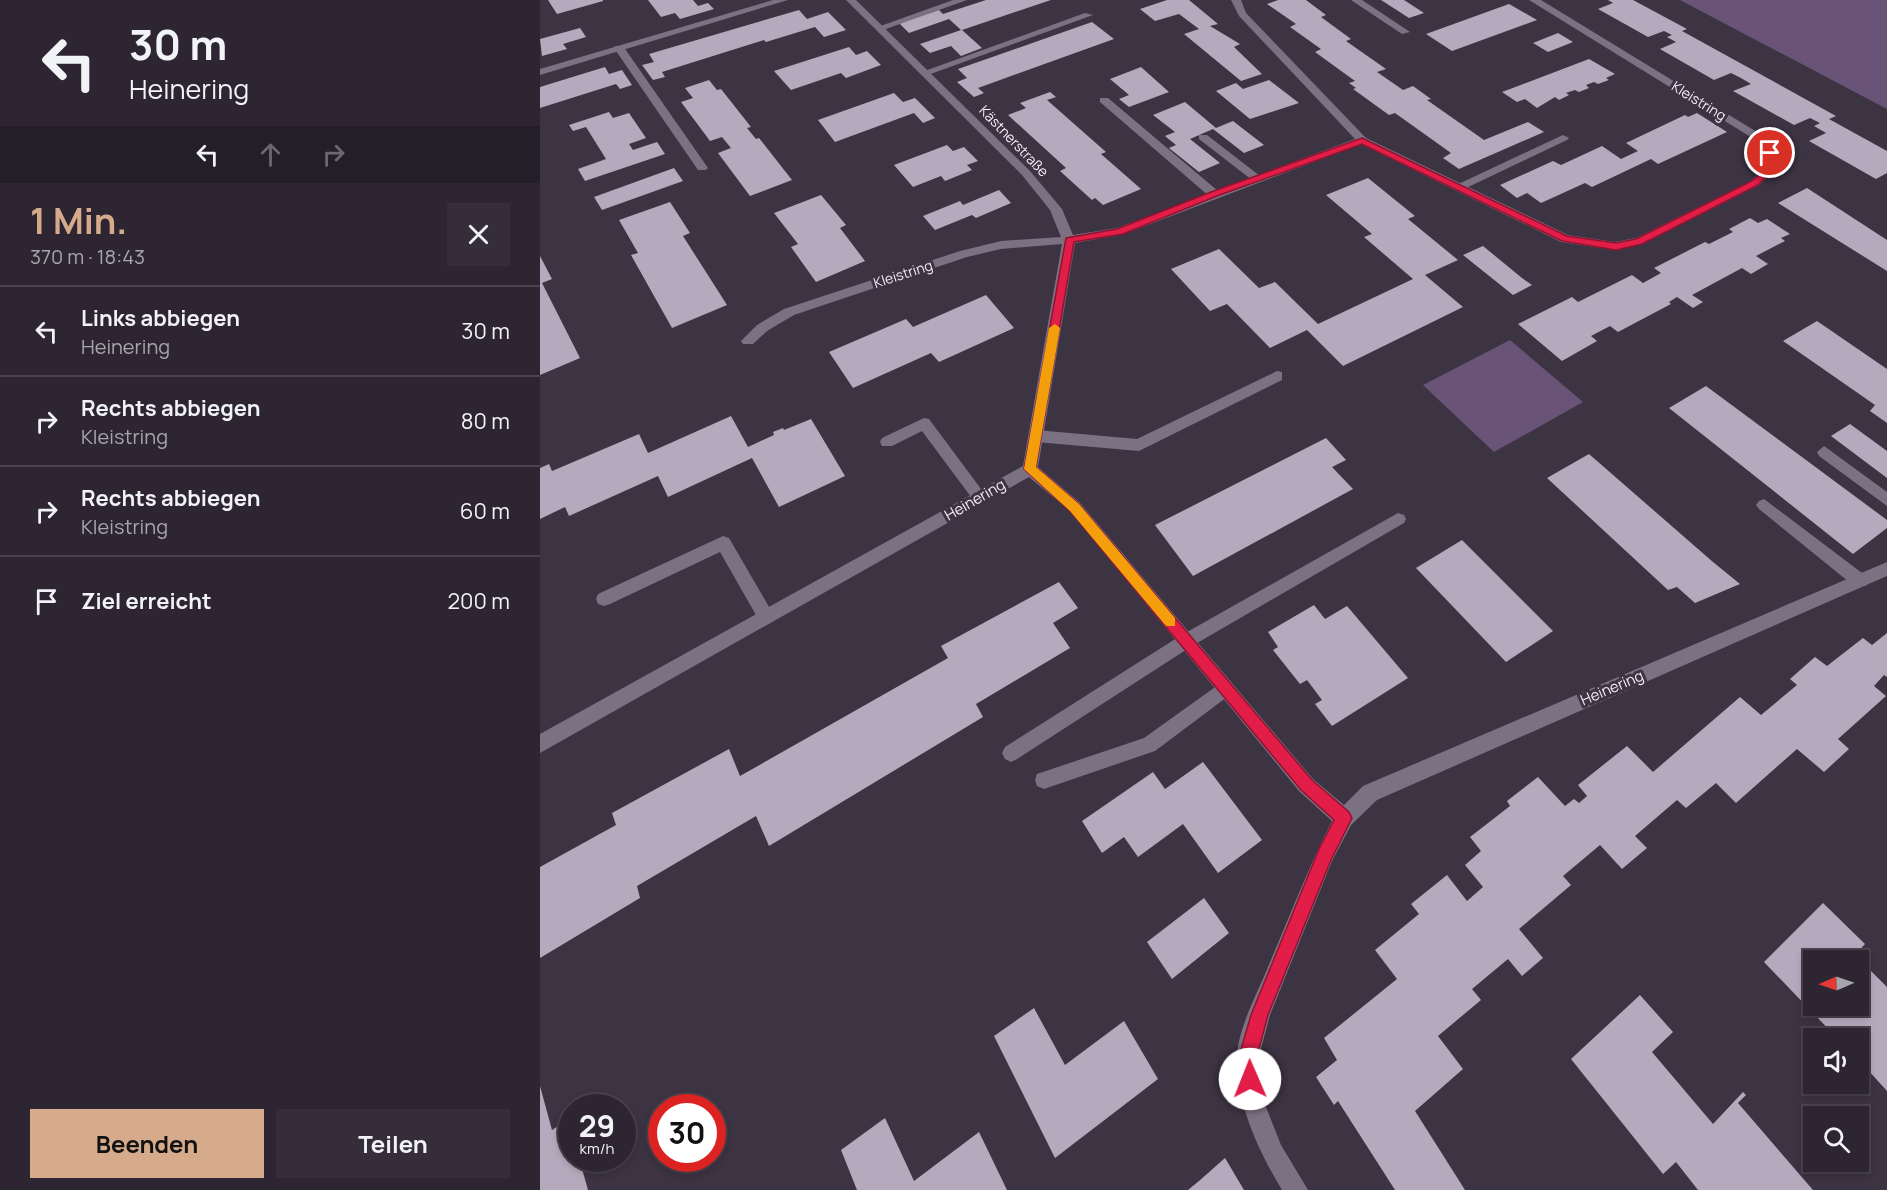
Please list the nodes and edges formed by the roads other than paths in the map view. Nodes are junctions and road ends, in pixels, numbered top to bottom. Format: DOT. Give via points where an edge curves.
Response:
graph roads {
  1 [pos="783,0"];
  2 [pos="850,0"];
  3 [pos="962,0"];
  4 [pos="1236,0"];
  5 [pos="1356,0"];
  6 [pos="1534,0"];
  7 [pos="1088,15"];
  8 [pos="880,28"];
  9 [pos="1405,32"];
  10 [pos="619,48"];
  11 [pos="540,72"];
  12 [pos="924,73"];
  13 [pos="1104,100"];
  14 [pos="1203,136"];
  15 [pos="1563,138"];
  16 [pos="1362,141"];
  17 [pos="702,168"];
  18 [pos="1256,178"];
  19 [pos="1458,186"];
  20 [pos="1214,194"];
  21 [pos="1069,240"];
  22 [pos="748,341"];
  23 [pos="1277,376"];
  24 [pos="1036,436"];
  25 [pos="887,442"];
  26 [pos="1824,452"];
  27 [pos="1030,469"];
  28 [pos="979,497"];
  29 [pos="1887,500"];
  30 [pos="1764,505"];
  31 [pos="1398,519"];
  32 [pos="1887,569"];
  33 [pos="1860,581"];
  34 [pos="604,599"];
  35 [pos="766,617"];
  36 [pos="1186,640"];
  37 [pos="1225,688"];
  38 [pos="540,744"];
  39 [pos="1011,753"];
  40 [pos="1044,780"];
  41 [pos="1344,818"];
  42 [pos="1296,1190"];
  1 -- 10 [label="street"];
  2 -- 8 [label="street, Kästnerstraße"];
  3 -- 8 [label="street"];
  4 -- 16 [label="street, Kleistring" via="1242,15"];
  5 -- 9 [label="street"];
  6 -- 19 [label="street, Kleistring" via="1753,134 1770,153 1768,171 1755,183 1639,241 1616,246 1565,238"];
  7 -- 12 [label="street"];
  8 -- 12 [label="street, Kästnerstraße"];
  10 -- 11 [label="street"];
  10 -- 17 [label="street"];
  12 -- 21 [label="street, Kästnerstraße" via="1026,173 1056,209"];
  13 -- 20 [label="street"];
  14 -- 18 [label="street"];
  15 -- 19 [label="street"];
  16 -- 18 [label="street, Kleistring"];
  16 -- 19 [label="street, Kleistring"];
  18 -- 20 [label="street, Kleistring"];
  20 -- 21 [label="street, Kleistring" via="1120,231"];
  21 -- 22 [label="street, Kleistring" via="1001,245 964,254 789,312"];
  21 -- 24 [label="street"];
  23 -- 24 [label="street" via="1139,445"];
  24 -- 27 [label="street"];
  25 -- 28 [label="street" via="924,423"];
  26 -- 29 [label="street"];
  27 -- 28 [label="street, Heinering"];
  27 -- 36 [label="street" via="1075,507"];
  28 -- 35 [label="street, Heinering"];
  30 -- 33 [label="street"];
  31 -- 36 [label="street"];
  32 -- 33 [label="street, Heinering"];
  33 -- 41 [label="street, Heinering" via="1370,793"];
  34 -- 35 [label="street" via="723,543"];
  35 -- 38 [label="street, Heinering"];
  36 -- 37 [label="street"];
  36 -- 39 [label="street"];
  37 -- 40 [label="street" via="1149,745"];
  37 -- 41 [label="street" via="1306,785"];
  41 -- 42 [label="street, Heinering" via="1259,1015 1248,1056 1253,1102 1272,1152"];
}
